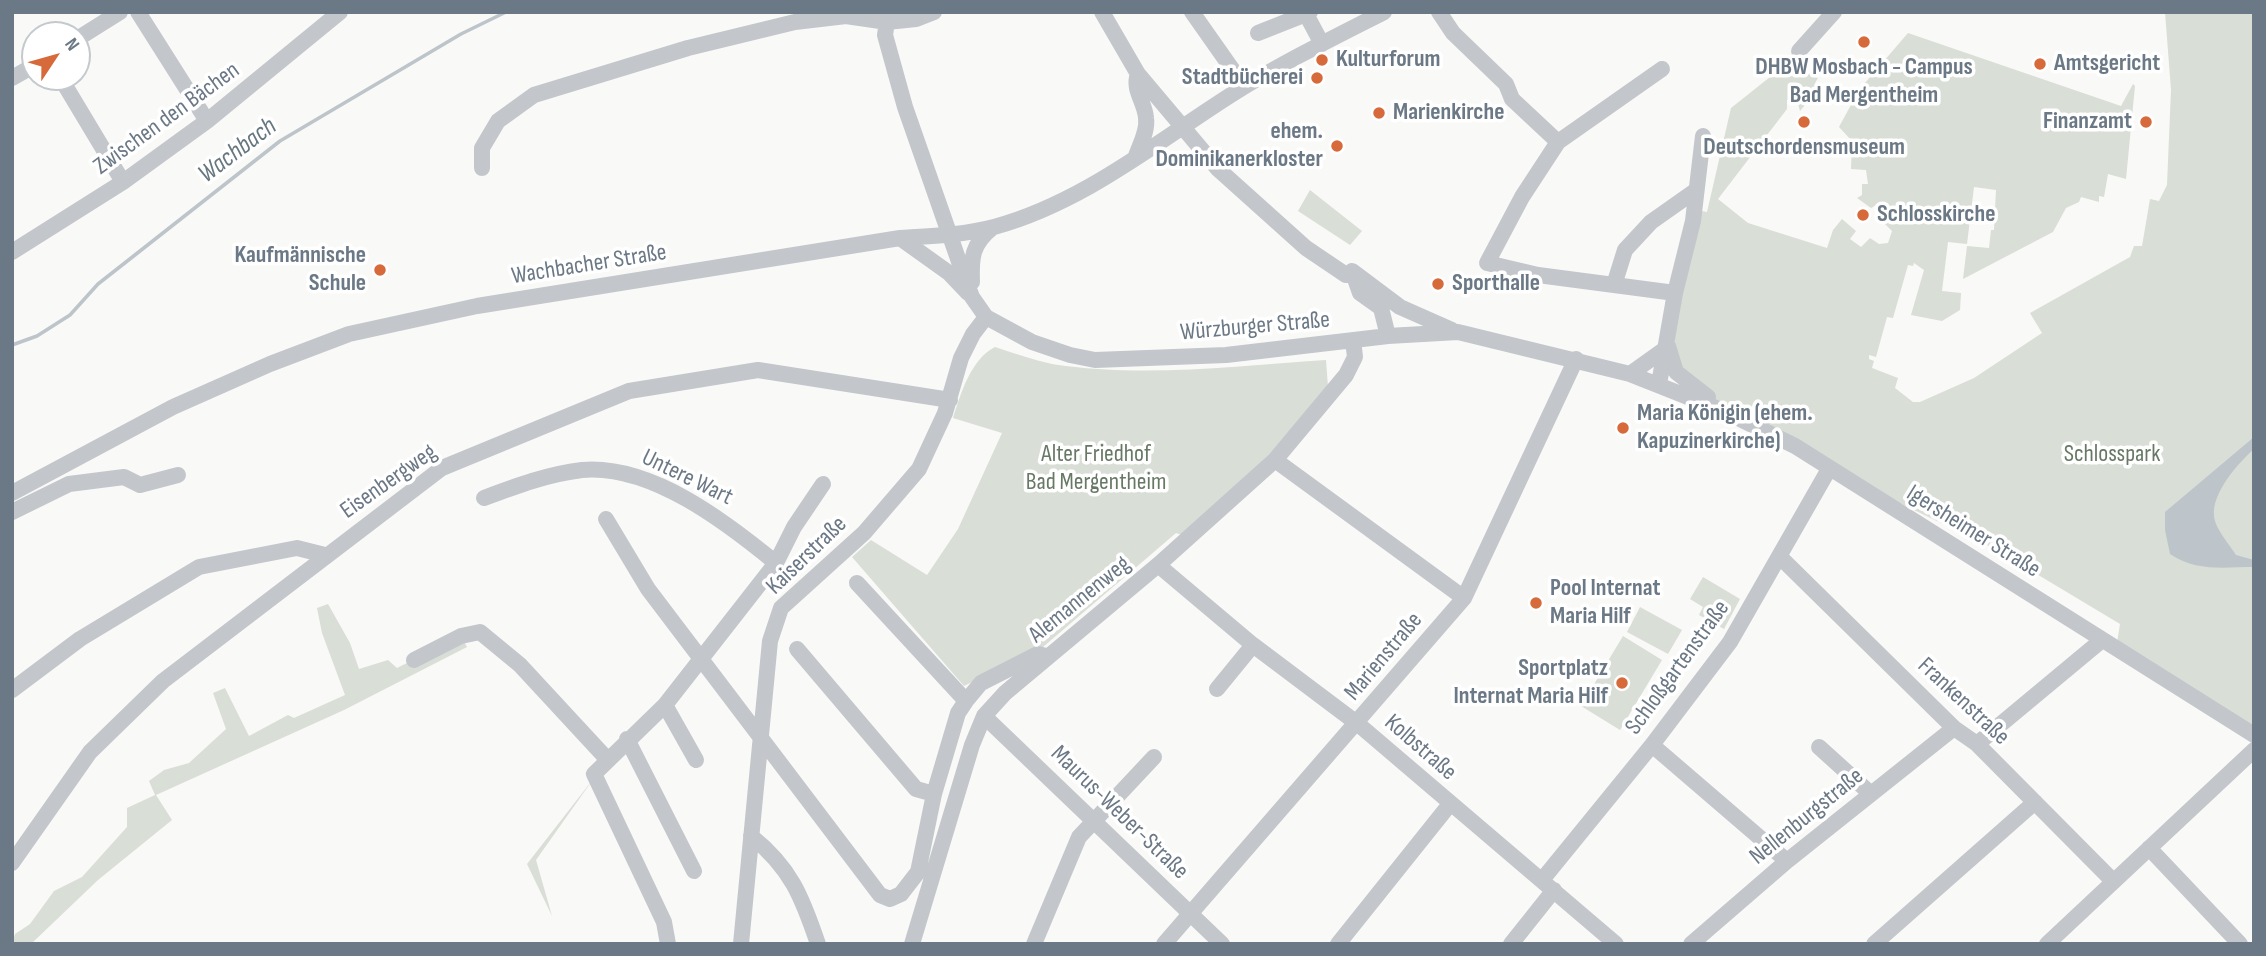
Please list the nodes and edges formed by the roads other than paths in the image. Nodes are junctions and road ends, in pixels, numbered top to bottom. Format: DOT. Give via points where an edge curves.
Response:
graph roads {
  1 [pos="120,12"];
  2 [pos="138,12"];
  3 [pos="341,12"];
  4 [pos="934,12"];
  5 [pos="1102,12"];
  6 [pos="1192,12"];
  7 [pos="1384,12"];
  8 [pos="1439,12"];
  9 [pos="1835,12"];
  10 [pos="1307,13"];
  11 [pos="887,22"];
  12 [pos="91,30"];
  13 [pos="1258,33"];
  14 [pos="1322,44"];
  15 [pos="1799,51"];
  16 [pos="1662,69"];
  17 [pos="1138,74"];
  18 [pos="1244,86"];
  19 [pos="68,91"];
  20 [pos="207,121"];
  21 [pos="1181,126"];
  22 [pos="1703,136"];
  23 [pos="1558,142"];
  24 [pos="1136,156"];
  25 [pos="482,168"];
  26 [pos="123,182"];
  27 [pos="1695,191"];
  28 [pos="993,227"];
  29 [pos="950,236"];
  30 [pos="900,238"];
  31 [pos="12,252"];
  32 [pos="1353,273"];
  33 [pos="949,274"];
  34 [pos="1614,285"];
  35 [pos="1675,293"];
  36 [pos="972,297"];
  37 [pos="986,317"];
  38 [pos="1458,332"];
  39 [pos="1388,336"];
  40 [pos="1353,340"];
  41 [pos="1666,343"];
  42 [pos="1576,359"];
  43 [pos="1630,374"];
  44 [pos="1659,384"];
  45 [pos="950,400"];
  46 [pos="1795,446"];
  47 [pos="1275,460"];
  48 [pos="1829,469"];
  49 [pos="178,475"];
  50 [pos="823,484"];
  51 [pos="12,493"];
  52 [pos="484,498"];
  53 [pos="12,512"];
  54 [pos="606,519"];
  55 [pos="325,555"];
  56 [pos="1780,557"];
  57 [pos="776,563"];
  58 [pos="1158,565"];
  59 [pos="856,583"];
  60 [pos="1464,598"];
  61 [pos="2102,640"];
  62 [pos="1253,645"];
  63 [pos="797,649"];
  64 [pos="1046,656"];
  65 [pos="700,658"];
  66 [pos="414,660"];
  67 [pos="1217,689"];
  68 [pos="12,690"];
  69 [pos="966,701"];
  70 [pos="665,705"];
  71 [pos="984,716"];
  72 [pos="1358,724"];
  73 [pos="1954,728"];
  74 [pos="2254,735"];
  75 [pos="627,739"];
  76 [pos="760,739"];
  77 [pos="1977,744"];
  78 [pos="1652,745"];
  79 [pos="1819,747"];
  80 [pos="2254,750"];
  81 [pos="1154,757"];
  82 [pos="607,759"];
  83 [pos="696,760"];
  84 [pos="934,794"];
  85 [pos="1871,794"];
  86 [pos="2035,802"];
  87 [pos="1450,804"];
  88 [pos="1095,822"];
  89 [pos="751,836"];
  90 [pos="2149,848"];
  91 [pos="1787,860"];
  92 [pos="12,863"];
  93 [pos="694,871"];
  94 [pos="2113,881"];
  95 [pos="1548,885"];
  96 [pos="1192,915"];
  97 [pos="668,944"];
  98 [pos="741,944"];
  99 [pos="818,944"];
  100 [pos="912,944"];
  101 [pos="1034,944"];
  102 [pos="1164,944"];
  103 [pos="1222,944"];
  104 [pos="1338,944"];
  105 [pos="1511,944"];
  106 [pos="1616,944"];
  107 [pos="1691,944"];
  108 [pos="1874,944"];
  109 [pos="2046,944"];
  110 [pos="2240,944"];
  1 -- 12 [label="street"];
  2 -- 20 [label="street"];
  3 -- 20 [label="street, Zwischen den Bächen"];
  4 -- 11 [label="street"];
  5 -- 17 [label="street"];
  6 -- 18 [label="street"];
  7 -- 14 [label="street, Wachbacher Straße"];
  8 -- 23 [label="street" via="1453,33 1506,84 1512,99"];
  9 -- 15 [label="street"];
  10 -- 13 [label="street"];
  10 -- 14 [label="street"];
  11 -- 25 [label="street" via="846,16 795,22 688,48 534,95 498,121 482,148"];
  11 -- 29 [label="street, Würzburger Straße" via="885,35 905,107"];
  14 -- 18 [label="street, Wachbacher Straße"];
  16 -- 23 [label="street"];
  17 -- 21 [label="street"];
  17 -- 24 [label="street" via="1135,82 1146,117"];
  18 -- 21 [label="street, Wachbacher Straße"];
  19 -- 26 [label="street"];
  20 -- 26 [label="street, Zwischen den Bächen"];
  21 -- 24 [label="street, Wachbacher Straße"];
  21 -- 32 [label="street" via="1242,192 1311,251 1323,250"];
  22 -- 27 [label="street"];
  23 -- 34 [label="street" via="1487,263"];
  24 -- 28 [label="street, Wachbacher Straße" via="1063,200"];
  26 -- 31 [label="street, Zwischen den Bächen"];
  27 -- 34 [label="street" via="1651,222 1625,250"];
  27 -- 35 [label="street" via="1693,221"];
  28 -- 29 [label="street, Wachbacher Straße"];
  28 -- 36 [label="street" via="975,244"];
  29 -- 30 [label="street, Wachbacher Straße"];
  29 -- 33 [label="street"];
  29 -- 36 [label="street, Würzburger Straße"];
  30 -- 33 [label="street"];
  30 -- 51 [label="street, Wachbacher Straße" via="477,306 349,334 204,393"];
  32 -- 38 [label="street" via="1400,307"];
  32 -- 39 [label="street" via="1360,293 1381,308"];
  33 -- 36 [label="street"];
  34 -- 35 [label="street"];
  35 -- 41 [label="street"];
  36 -- 37 [label="street, Würzburger Straße"];
  37 -- 40 [label="street, Würzburger Straße" via="1031,342 1095,360 1226,355"];
  37 -- 45 [label="street, Kaiserstraße" via="961,358"];
  38 -- 39 [label="street, Würzburger Straße"];
  38 -- 42 [label="street, Würzburger Straße"];
  39 -- 40 [label="street, Würzburger Straße"];
  40 -- 47 [label="street, Alemannenweg" via="1355,357 1346,376"];
  41 -- 43 [label="street"];
  41 -- 44 [label="street"];
  41 -- 46 [label="street" via="1676,372 1687,383 1772,427"];
  42 -- 43 [label="street, Würzburger Straße"];
  42 -- 60 [label="street, Marienstraße"];
  43 -- 44 [label="street, Würzburger Straße"];
  44 -- 46 [label="street, Igersheimer Straße"];
  45 -- 55 [label="street, Eisenbergweg" via="758,370 629,391 442,468"];
  45 -- 76 [label="street, Kaiserstraße" via="919,469 864,533 781,608 770,641"];
  46 -- 48 [label="street, Igersheimer Straße"];
  47 -- 58 [label="street, Alemannenweg"];
  47 -- 60 [label="street"];
  48 -- 56 [label="street, Schloßgartenstraße"];
  48 -- 61 [label="street, Igersheimer Straße"];
  49 -- 53 [label="street" via="140,485 124,477 69,484"];
  50 -- 57 [label="street"];
  52 -- 57 [label="street, Untere Wart" via="537,479 583,470 624,472 730,525"];
  54 -- 65 [label="street" via="648,589"];
  55 -- 68 [label="street" via="297,548 199,567 80,639"];
  55 -- 92 [label="street, Eisenbergweg" via="163,681 90,752"];
  56 -- 73 [label="street, Frankenstraße"];
  56 -- 78 [label="street, Schloßgartenstraße" via="1730,642"];
  57 -- 65 [label="street"];
  58 -- 62 [label="street, Kolbstraße"];
  58 -- 64 [label="street, Alemannenweg"];
  59 -- 69 [label="street"];
  60 -- 72 [label="street, Marienstraße"];
  61 -- 74 [label="street, Igersheimer Straße"];
  61 -- 77 [label="street"];
  62 -- 67 [label="street"];
  62 -- 72 [label="street, Kolbstraße"];
  63 -- 84 [label="street" via="916,789"];
  64 -- 69 [label="street" via="1038,653 981,683"];
  64 -- 71 [label="street, Alemannenweg"];
  65 -- 70 [label="street"];
  65 -- 76 [label="street"];
  66 -- 82 [label="street" via="461,636 480,632 520,665"];
  69 -- 84 [label="street" via="958,713"];
  70 -- 75 [label="street"];
  70 -- 83 [label="street"];
  71 -- 88 [label="street, Maurus-Weber-Straße"];
  71 -- 100 [label="street, Alemannenweg"];
  72 -- 87 [label="street, Kolbstraße"];
  72 -- 96 [label="street, Marienstraße"];
  73 -- 77 [label="street, Frankenstraße"];
  73 -- 85 [label="street, Nellenburgstraße"];
  75 -- 82 [label="street"];
  75 -- 93 [label="street"];
  76 -- 84 [label="street" via="880,895 890,899 901,894 918,873"];
  76 -- 89 [label="street, Kaiserstraße"];
  77 -- 86 [label="street, Frankenstraße"];
  78 -- 91 [label="street"];
  78 -- 95 [label="street, Schloßgartenstraße"];
  79 -- 85 [label="street"];
  80 -- 90 [label="street"];
  81 -- 88 [label="street"];
  82 -- 97 [label="street" via="594,778 664,922"];
  85 -- 91 [label="street, Nellenburgstraße"];
  86 -- 94 [label="street, Frankenstraße"];
  86 -- 108 [label="street"];
  87 -- 95 [label="street, Kolbstraße"];
  87 -- 104 [label="street"];
  88 -- 96 [label="street, Maurus-Weber-Straße"];
  88 -- 101 [label="street" via="1079,837"];
  89 -- 98 [label="street, Kaiserstraße"];
  89 -- 99 [label="street" via="775,855 790,876 803,898"];
  90 -- 94 [label="street"];
  90 -- 110 [label="street"];
  91 -- 107 [label="street, Nellenburgstraße"];
  94 -- 109 [label="street"];
  95 -- 105 [label="street, Schloßgartenstraße"];
  95 -- 106 [label="street, Kolbstraße"];
  96 -- 102 [label="street, Marienstraße"];
  96 -- 103 [label="street, Maurus-Weber-Straße"];
}
